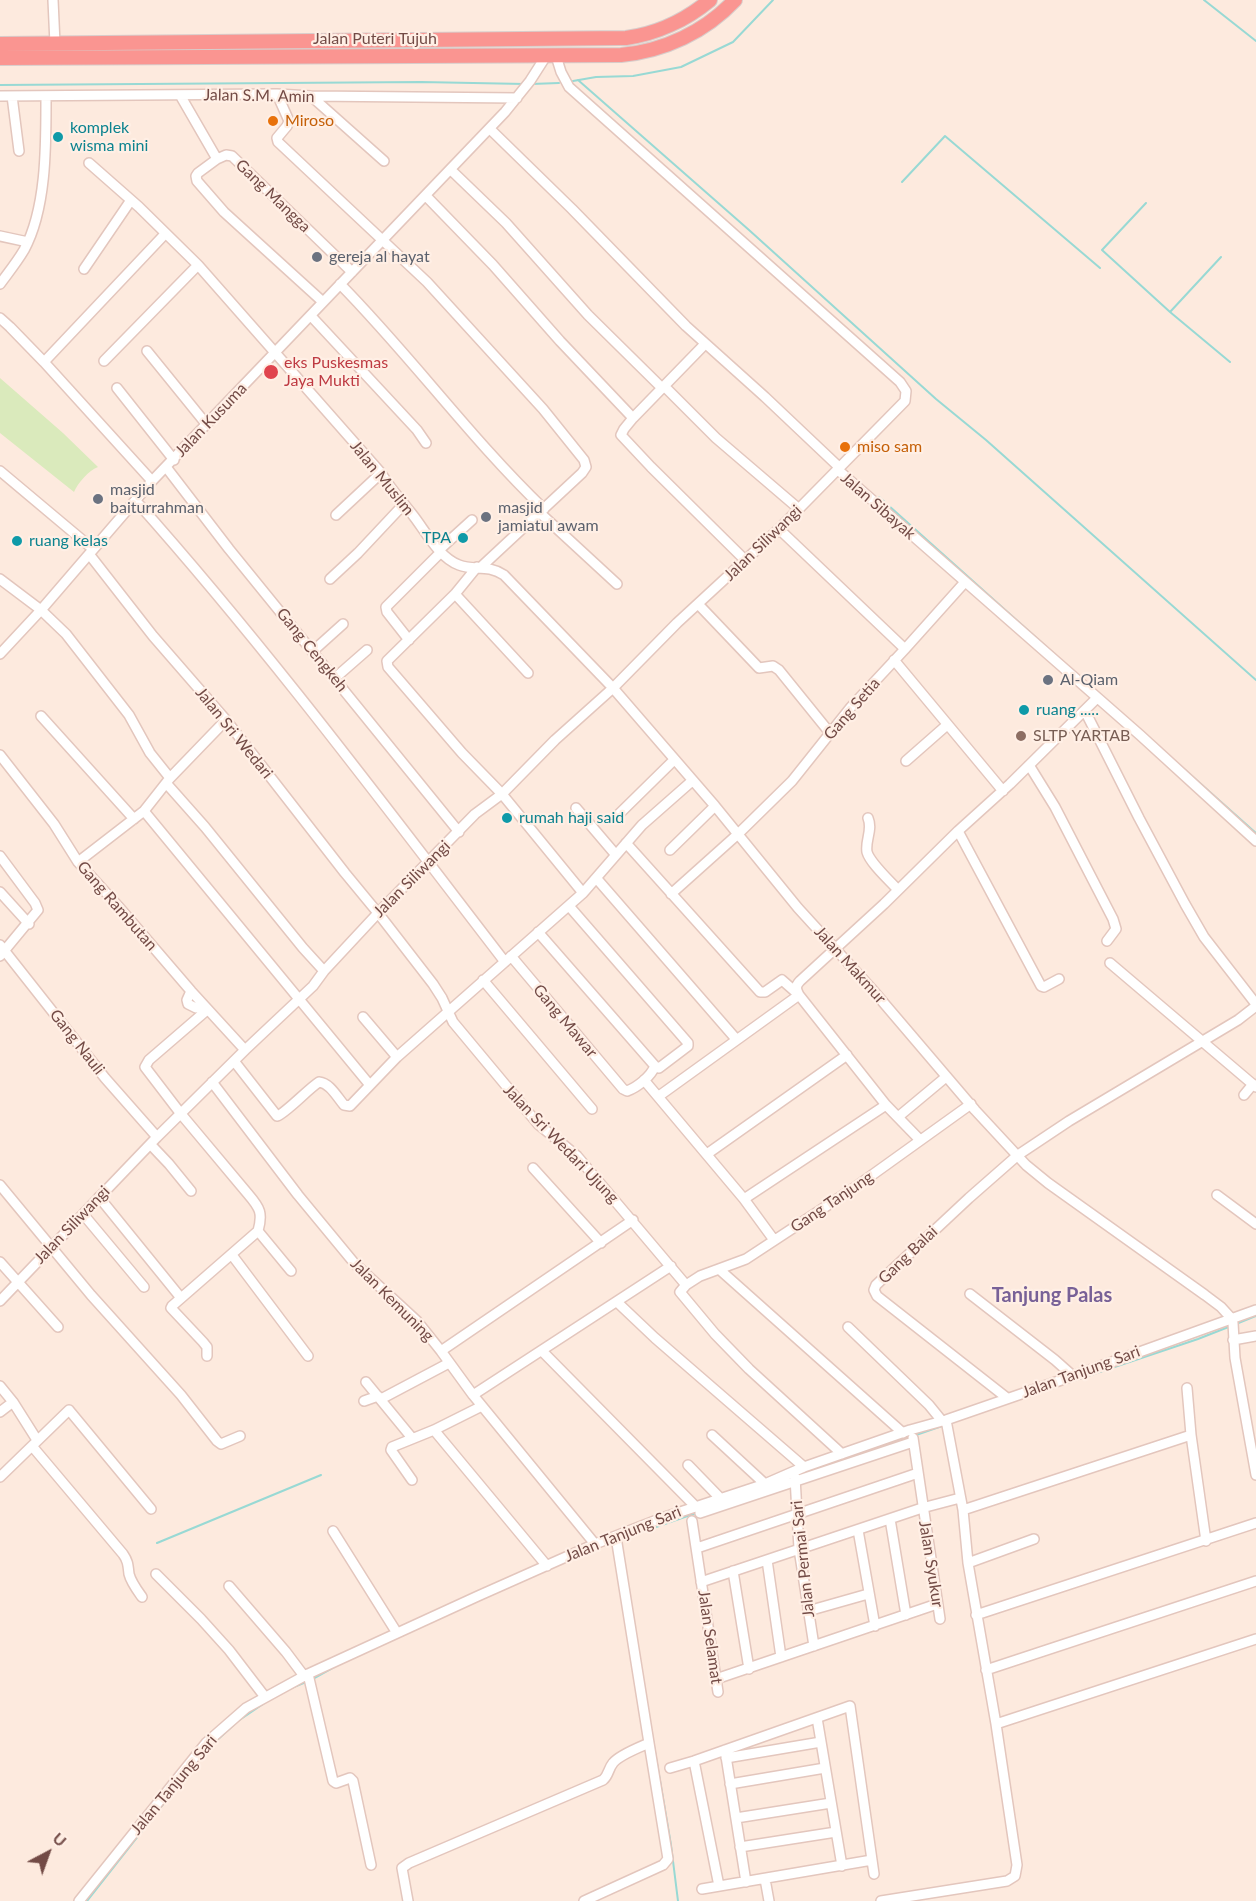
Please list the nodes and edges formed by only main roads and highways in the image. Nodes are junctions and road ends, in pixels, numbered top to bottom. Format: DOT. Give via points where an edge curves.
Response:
graph roads {
  1 [pos="710,0"];
  2 [pos="735,0"];
  3 [pos="0,44"];
  4 [pos="0,58"];
  1 -- 3 [label="highway, Jalan Puteri Tujuh" via="664,28 626,38"];
  2 -- 4 [label="highway, Jalan Puteri Tujuh" via="696,32 655,50 621,55"];
}
